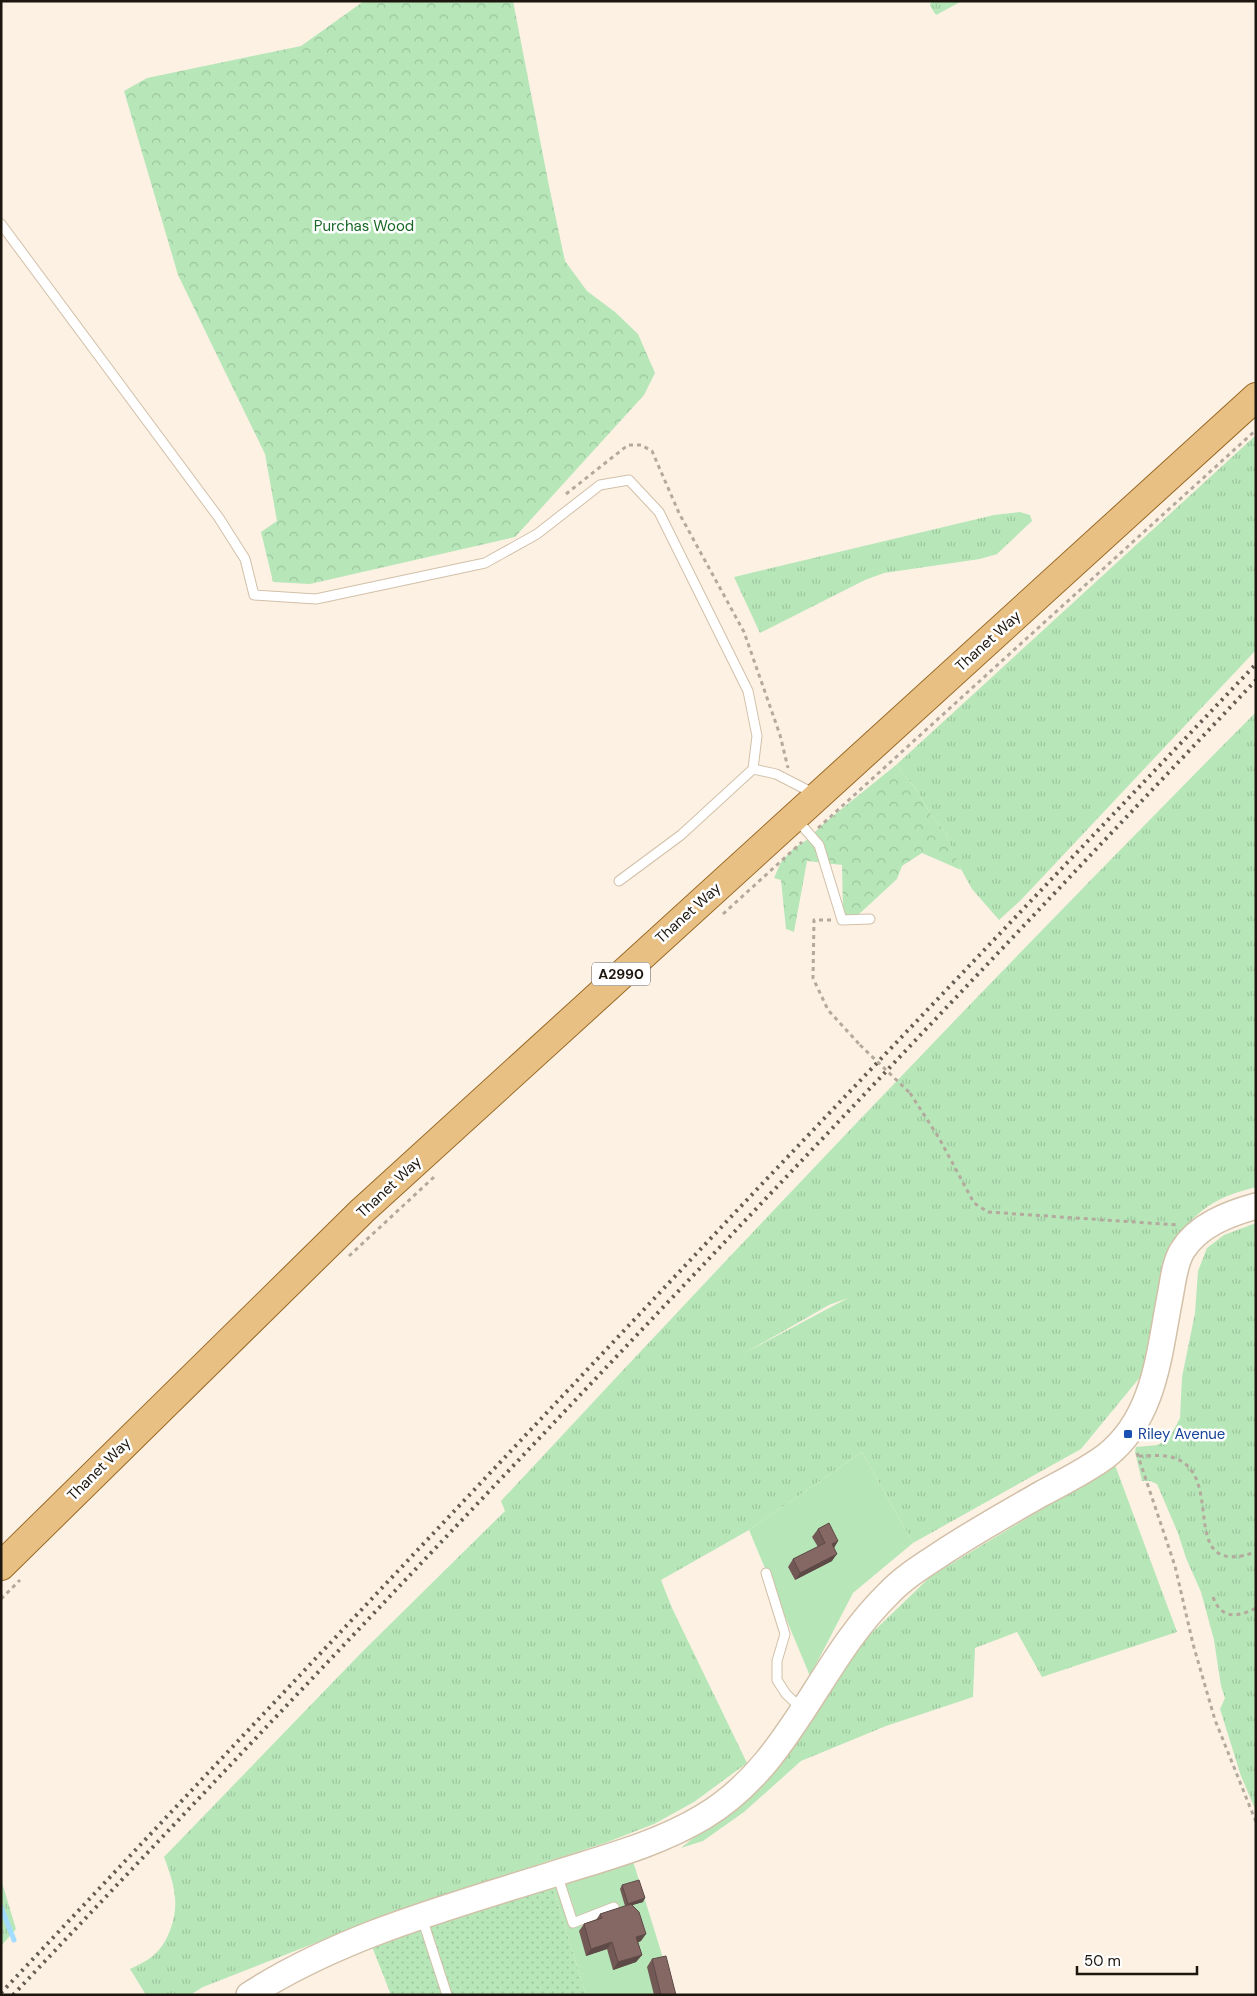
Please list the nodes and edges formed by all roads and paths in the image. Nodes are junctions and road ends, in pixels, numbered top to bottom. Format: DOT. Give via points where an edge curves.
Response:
graph roads {
  1 [pos="1,224"];
  2 [pos="1256,397"];
  3 [pos="1256,430"];
  4 [pos="753,769"];
  5 [pos="817,795"];
  6 [pos="802,826"];
  7 [pos="619,881"];
  8 [pos="722,915"];
  9 [pos="870,919"];
  10 [pos="842,920"];
  11 [pos="436,1175"];
  12 [pos="1256,1206"];
  13 [pos="1203,1229"];
  14 [pos="349,1256"];
  15 [pos="1133,1447"];
  16 [pos="1256,1552"];
  17 [pos="12,1572"];
  18 [pos="766,1573"];
  19 [pos="1213,1597"];
  20 [pos="1,1599"];
  21 [pos="1256,1608"];
  22 [pos="804,1711"];
  23 [pos="1256,1822"];
  24 [pos="557,1873"];
  25 [pos="614,1907"];
  26 [pos="422,1917"];
  27 [pos="248,1995"];
  28 [pos="447,1995"];
  1 -- 4 [label="lane" via="219,518 245,559 254,595 316,599 485,563 537,534 600,486 629,480 659,512 748,692 757,736"];
  2 -- 5 [label="main road, Thanet Way / A2990"];
  3 -- 6 [label="path"];
  4 -- 5 [label="lane" via="776,774"];
  4 -- 7 [label="lane" via="681,835"];
  5 -- 6 [label="main road, Thanet Way / A2990"];
  6 -- 8 [label="path"];
  6 -- 10 [label="lane" via="819,845"];
  6 -- 17 [label="main road, Thanet Way / A2990" via="362,1211"];
  9 -- 10 [label="lane"];
  10 -- 13 [label="path, bridge" via="814,920 813,978 828,1010 910,1093 974,1203 988,1212"];
  11 -- 14 [label="path"];
  12 -- 13 [label="main road" via="1228,1215"];
  13 -- 15 [label="main road" via="1182,1251 1175,1270 1154,1375"];
  15 -- 16 [label="path" via="1183,1462 1190,1468 1197,1482 1209,1542 1214,1551 1231,1558"];
  15 -- 22 [label="main road" via="1107,1455 907,1576 887,1594 853,1635"];
  15 -- 23 [label="path" via="1175,1566 1215,1720"];
  17 -- 20 [label="path"];
  18 -- 22 [label="lane" via="785,1634 777,1661 777,1680"];
  19 -- 21 [label="path" via="1222,1611 1230,1614 1238,1615"];
  22 -- 24 [label="main road" via="768,1760 725,1803 703,1818 630,1851"];
  24 -- 25 [label="lane" via="573,1923"];
  24 -- 26 [label="main road"];
  26 -- 27 [label="main road" via="305,1963"];
  26 -- 28 [label="lane"];
}
